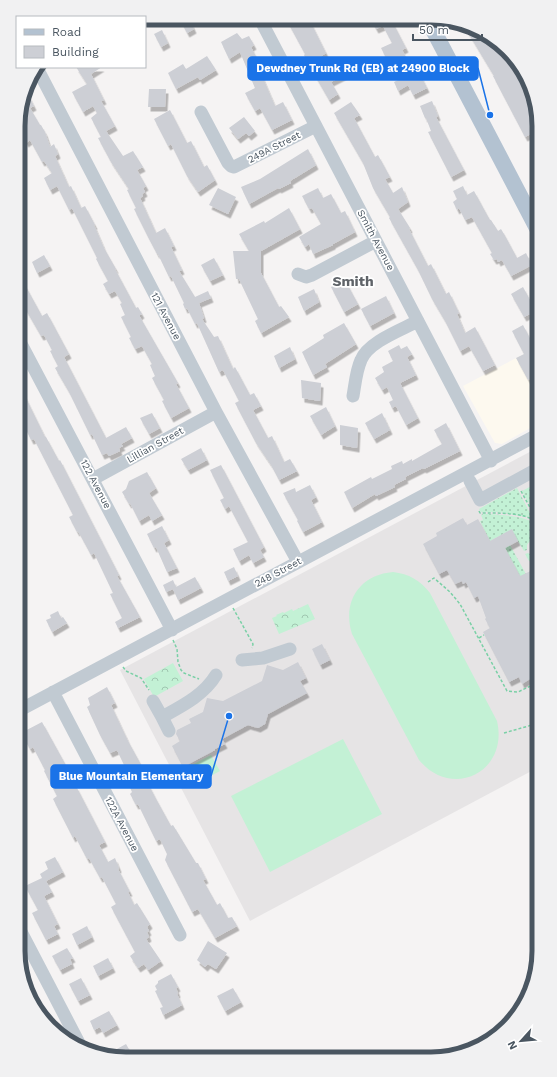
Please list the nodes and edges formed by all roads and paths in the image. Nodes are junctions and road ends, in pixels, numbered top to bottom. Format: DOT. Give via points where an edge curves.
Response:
graph roads {
  1 [pos="263,25"];
  2 [pos="431,25"];
  3 [pos="40,74"];
  4 [pos="201,112"];
  5 [pos="316,126"];
  6 [pos="532,219"];
  7 [pos="376,241"];
  8 [pos="298,274"];
  9 [pos="418,321"];
  10 [pos="25,351"];
  11 [pos="353,396"];
  12 [pos="216,412"];
  13 [pos="532,438"];
  14 [pos="491,461"];
  15 [pos="532,472"];
  16 [pos="93,479"];
  17 [pos="470,481"];
  18 [pos="515,481"];
  19 [pos="480,500"];
  20 [pos="532,511"];
  21 [pos="532,519"];
  22 [pos="298,562"];
  23 [pos="428,582"];
  24 [pos="232,607"];
  25 [pos="172,634"];
  26 [pos="484,635"];
  27 [pos="479,638"];
  28 [pos="290,650"];
  29 [pos="247,660"];
  30 [pos="120,664"];
  31 [pos="212,680"];
  32 [pos="532,685"];
  33 [pos="53,692"];
  34 [pos="152,701"];
  35 [pos="25,707"];
  36 [pos="162,717"];
  37 [pos="532,725"];
  38 [pos="169,731"];
  39 [pos="504,733"];
  40 [pos="180,935"];
  41 [pos="25,939"];
  42 [pos="77,1038"];
  1 -- 5 [label="street, Smith Avenue"];
  2 -- 6 [label="main road"];
  3 -- 12 [label="street, 121 Avenue"];
  4 -- 5 [label="street, 249A Street" via="228,163 234,167"];
  5 -- 7 [label="street, Smith Avenue"];
  7 -- 8 [label="street" via="312,275 306,277"];
  7 -- 9 [label="street, Smith Avenue"];
  9 -- 11 [label="street" via="373,345 365,352 360,361"];
  9 -- 14 [label="street, Smith Avenue"];
  10 -- 16 [label="street, 122 Avenue"];
  12 -- 16 [label="street, Lillian Street"];
  12 -- 22 [label="street, 121 Avenue"];
  13 -- 14 [label="street, 248 Street"];
  14 -- 22 [label="street, 248 Street"];
  15 -- 18 [label="street"];
  16 -- 25 [label="street, 122 Avenue"];
  17 -- 19 [label="street"];
  18 -- 19 [label="street"];
  18 -- 20 [label="path"];
  19 -- 21 [label="path" via="477,506 480,513 501,513"];
  22 -- 25 [label="street, 248 Street"];
  23 -- 27 [label="path" via="434,578 450,592 460,604"];
  24 -- 29 [label="path" via="253,644"];
  25 -- 31 [label="path" via="182,672"];
  25 -- 33 [label="street, 248 Street"];
  26 -- 27 [label="path"];
  27 -- 32 [label="path" via="507,691 518,692"];
  28 -- 29 [label="street"];
  30 -- 34 [label="path" via="126,671 143,680 154,698"];
  31 -- 36 [label="street" via="186,704"];
  33 -- 35 [label="street, 248 Street"];
  33 -- 40 [label="street, 122A Avenue"];
  34 -- 36 [label="street"];
  36 -- 38 [label="street"];
  37 -- 39 [label="path"];
  41 -- 42 [label="street"];
}
